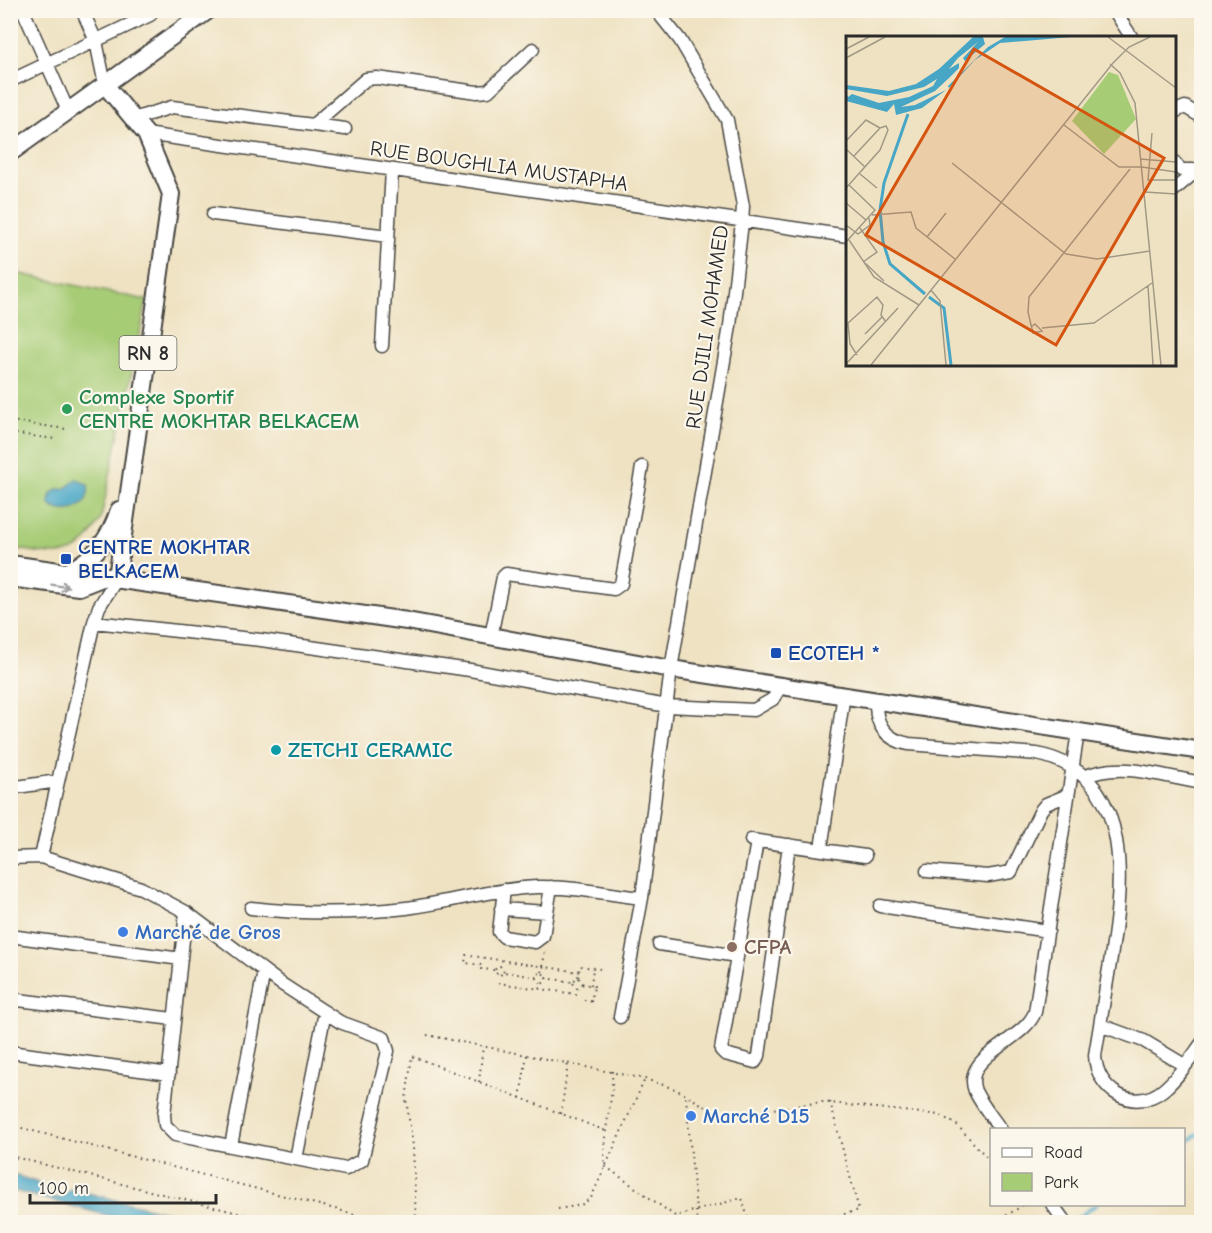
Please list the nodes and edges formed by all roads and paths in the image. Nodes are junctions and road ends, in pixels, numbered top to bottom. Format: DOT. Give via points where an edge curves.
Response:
graph roads {
  1 [pos="23,10"];
  2 [pos="82,10"];
  3 [pos="148,10"];
  4 [pos="209,10"];
  5 [pos="656,10"];
  6 [pos="1114,10"];
  7 [pos="1131,36"];
  8 [pos="96,41"];
  9 [pos="533,49"];
  10 [pos="47,63"];
  11 [pos="10,81"];
  12 [pos="105,85"];
  13 [pos="1178,106"];
  14 [pos="69,113"];
  15 [pos="1202,117"];
  16 [pos="133,118"];
  17 [pos="314,125"];
  18 [pos="345,129"];
  19 [pos="146,134"];
  20 [pos="10,153"];
  21 [pos="1176,164"];
  22 [pos="1199,168"];
  23 [pos="392,170"];
  24 [pos="1176,188"];
  25 [pos="213,214"];
  26 [pos="742,222"];
  27 [pos="388,236"];
  28 [pos="846,236"];
  29 [pos="381,346"];
  30 [pos="11,421"];
  31 [pos="66,429"];
  32 [pos="10,433"];
  33 [pos="55,439"];
  34 [pos="642,467"];
  35 [pos="129,494"];
  36 [pos="10,564"];
  37 [pos="69,571"];
  38 [pos="112,577"];
  39 [pos="10,578"];
  40 [pos="94,622"];
  41 [pos="492,636"];
  42 [pos="671,669"];
  43 [pos="782,684"];
  44 [pos="844,694"];
  45 [pos="877,699"];
  46 [pos="667,706"];
  47 [pos="1078,732"];
  48 [pos="1202,751"];
  49 [pos="1072,765"];
  50 [pos="1084,777"];
  51 [pos="58,781"];
  52 [pos="1202,783"];
  53 [pos="10,788"];
  54 [pos="1068,795"];
  55 [pos="789,845"];
  56 [pos="821,849"];
  57 [pos="865,856"];
  58 [pos="41,857"];
  59 [pos="10,858"];
  60 [pos="927,871"];
  61 [pos="551,887"];
  62 [pos="504,890"];
  63 [pos="642,898"];
  64 [pos="880,906"];
  65 [pos="251,908"];
  66 [pos="501,909"];
  67 [pos="186,912"];
  68 [pos="547,912"];
  69 [pos="1048,931"];
  70 [pos="10,936"];
  71 [pos="542,939"];
  72 [pos="659,944"];
  73 [pos="737,956"];
  74 [pos="181,959"];
  75 [pos="500,960"];
  76 [pos="500,966"];
  77 [pos="543,966"];
  78 [pos="593,968"];
  79 [pos="601,969"];
  80 [pos="494,970"];
  81 [pos="264,971"];
  82 [pos="504,972"];
  83 [pos="542,972"];
  84 [pos="579,972"];
  85 [pos="536,977"];
  86 [pos="578,977"];
  87 [pos="546,978"];
  88 [pos="572,982"];
  89 [pos="498,983"];
  90 [pos="541,983"];
  91 [pos="583,984"];
  92 [pos="592,986"];
  93 [pos="599,987"];
  94 [pos="577,988"];
  95 [pos="540,989"];
  96 [pos="10,999"];
  97 [pos="584,1000"];
  98 [pos="325,1012"];
  99 [pos="620,1017"];
  100 [pos="173,1019"];
  101 [pos="1100,1024"];
  102 [pos="427,1035"];
  103 [pos="1202,1043"];
  104 [pos="483,1046"];
  105 [pos="10,1052"];
  106 [pos="526,1054"];
  107 [pos="568,1063"];
  108 [pos="1184,1065"];
  109 [pos="612,1071"];
  110 [pos="169,1074"];
  111 [pos="645,1079"];
  112 [pos="479,1082"];
  113 [pos="686,1096"];
  114 [pos="520,1098"];
  115 [pos="830,1102"];
  116 [pos="561,1114"];
  117 [pos="10,1125"];
  118 [pos="999,1128"];
  119 [pos="606,1131"];
  120 [pos="231,1146"];
  121 [pos="10,1156"];
  122 [pos="296,1159"];
  123 [pos="990,1161"];
  124 [pos="605,1166"];
  125 [pos="1022,1206"];
  126 [pos="1053,1206"];
  127 [pos="558,1209"];
  128 [pos="696,1209"];
  129 [pos="274,1222"];
  130 [pos="375,1222"];
  131 [pos="381,1222"];
  132 [pos="402,1222"];
  133 [pos="416,1222"];
  134 [pos="697,1222"];
  135 [pos="749,1222"];
  136 [pos="815,1222"];
  137 [pos="996,1222"];
  138 [pos="1065,1222"];
  1 -- 10 [label="street"];
  2 -- 8 [label="street"];
  3 -- 8 [label="street" via="150,15"];
  4 -- 12 [label="main road"];
  5 -- 26 [label="street, RUE DJILI MOHAMED" via="680,40 727,120 743,206"];
  6 -- 7 [label="street"];
  8 -- 10 [label="street"];
  8 -- 12 [label="street"];
  9 -- 17 [label="street" via="488,91 366,79"];
  10 -- 11 [label="street"];
  10 -- 14 [label="street"];
  12 -- 14 [label="main road"];
  12 -- 16 [label="main road, RN 8"];
  13 -- 15 [label="street"];
  14 -- 20 [label="main road"];
  16 -- 17 [label="street" via="172,107"];
  16 -- 19 [label="main road, RN 8"];
  17 -- 18 [label="street"];
  19 -- 23 [label="street, RUE BOUGHLIA MUSTAPHA"];
  19 -- 35 [label="main road, RN 8" via="171,194"];
  21 -- 22 [label="street" via="1181,170"];
  22 -- 24 [label="street"];
  23 -- 26 [label="street, RUE BOUGHLIA MUSTAPHA"];
  23 -- 27 [label="street"];
  25 -- 27 [label="street"];
  26 -- 28 [label="street, RUE BOUGHLIA MUSTAPHA"];
  26 -- 42 [label="street, RUE DJILI MOHAMED" via="730,326"];
  27 -- 29 [label="street"];
  30 -- 31 [label="path"];
  30 -- 32 [label="path"];
  32 -- 33 [label="path"];
  34 -- 41 [label="street" via="621,584 614,589 506,574 502,577"];
  35 -- 37 [label="main road" via="102,547"];
  35 -- 38 [label="main road, RN 8"];
  36 -- 37 [label="main road"];
  37 -- 38 [label="main road"];
  39 -- 38 [label="main road, one-way" via="79,587"];
  38 -- 40 [label="street"];
  38 -- 41 [label="main road"];
  40 -- 46 [label="street" via="261,640 459,669"];
  40 -- 51 [label="street"];
  41 -- 42 [label="main road"];
  42 -- 43 [label="main road"];
  42 -- 46 [label="street, RUE DJILI MOHAMED"];
  43 -- 44 [label="main road"];
  43 -- 46 [label="street" via="773,699 754,710"];
  44 -- 45 [label="main road"];
  44 -- 56 [label="street"];
  45 -- 47 [label="main road"];
  45 -- 49 [label="street" via="880,726 900,742 1037,754"];
  46 -- 63 [label="street, RUE DJILI MOHAMED"];
  47 -- 48 [label="main road"];
  47 -- 49 [label="street"];
  49 -- 50 [label="street"];
  49 -- 54 [label="street"];
  50 -- 52 [label="street" via="1098,771 1121,770"];
  50 -- 101 [label="street" via="1112,822 1120,870"];
  51 -- 53 [label="street"];
  51 -- 58 [label="street"];
  54 -- 60 [label="street" via="1041,810 1011,872 988,876"];
  54 -- 69 [label="street"];
  55 -- 56 [label="street"];
  55 -- 73 [label="street" via="754,840"];
  55 -- 73 [label="street" via="759,1056 755,1062 721,1050"];
  56 -- 57 [label="street"];
  58 -- 59 [label="street"];
  58 -- 67 [label="street" via="141,888"];
  61 -- 62 [label="street"];
  61 -- 63 [label="street"];
  61 -- 68 [label="street"];
  62 -- 65 [label="street" via="406,908 359,912 290,913"];
  62 -- 66 [label="street"];
  63 -- 99 [label="street, RUE DJILI MOHAMED"];
  64 -- 69 [label="street"];
  66 -- 68 [label="street"];
  66 -- 71 [label="street" via="501,935 532,942"];
  67 -- 74 [label="street"];
  67 -- 81 [label="street"];
  68 -- 71 [label="street"];
  69 -- 118 [label="street" via="1033,1019 1025,1030 981,1060 974,1074 974,1089"];
  70 -- 74 [label="street"];
  71 -- 77 [label="path"];
  72 -- 73 [label="street"];
  74 -- 100 [label="street"];
  75 -- 76 [label="path"];
  75 -- 77 [label="path"];
  75 -- 80 [label="path" via="466,955 465,963"];
  76 -- 80 [label="path"];
  76 -- 82 [label="path"];
  77 -- 83 [label="path"];
  77 -- 84 [label="path"];
  78 -- 79 [label="path"];
  78 -- 84 [label="path" via="580,966"];
  78 -- 92 [label="path"];
  80 -- 82 [label="path" via="499,976"];
  81 -- 98 [label="street"];
  81 -- 120 [label="street"];
  82 -- 85 [label="path"];
  83 -- 85 [label="path"];
  83 -- 87 [label="path"];
  84 -- 86 [label="path"];
  85 -- 90 [label="path"];
  86 -- 88 [label="path"];
  86 -- 91 [label="path"];
  87 -- 88 [label="path"];
  87 -- 90 [label="path"];
  88 -- 94 [label="path"];
  89 -- 95 [label="path"];
  90 -- 95 [label="path"];
  91 -- 92 [label="path"];
  91 -- 94 [label="path"];
  92 -- 93 [label="path"];
  92 -- 97 [label="path" via="592,1002"];
  94 -- 95 [label="path" via="576,994"];
  96 -- 100 [label="street"];
  98 -- 122 [label="street"];
  98 -- 122 [label="street" via="340,1022 384,1038 388,1051 362,1160 346,1169"];
  100 -- 110 [label="street"];
  101 -- 108 [label="street" via="1144,1041"];
  101 -- 108 [label="street" via="1095,1055 1097,1072 1106,1087 1120,1097 1138,1099 1155,1095"];
  102 -- 104 [label="path"];
  103 -- 108 [label="street"];
  104 -- 106 [label="path"];
  104 -- 112 [label="path"];
  105 -- 110 [label="street"];
  106 -- 107 [label="path"];
  106 -- 114 [label="path"];
  107 -- 109 [label="path"];
  107 -- 116 [label="path"];
  109 -- 111 [label="path"];
  109 -- 119 [label="path"];
  110 -- 120 [label="street" via="164,1115 168,1130 175,1135"];
  111 -- 113 [label="path"];
  111 -- 124 [label="path"];
  112 -- 114 [label="path"];
  112 -- 133 [label="path" via="412,1056 406,1100 413,1146"];
  113 -- 115 [label="path" via="708,1110 727,1114"];
  113 -- 128 [label="path"];
  114 -- 116 [label="path"];
  115 -- 123 [label="path" via="945,1117"];
  115 -- 136 [label="path" via="859,1210"];
  116 -- 119 [label="path"];
  117 -- 130 [label="path"];
  119 -- 124 [label="path"];
  120 -- 122 [label="street"];
  121 -- 129 [label="path"];
  124 -- 127 [label="path" via="588,1201"];
  124 -- 128 [label="path" via="675,1216"];
  125 -- 137 [label="path"];
  126 -- 138 [label="street"];
  128 -- 134 [label="path"];
  128 -- 135 [label="path" via="742,1198"];
  131 -- 132 [label="path"];
}
